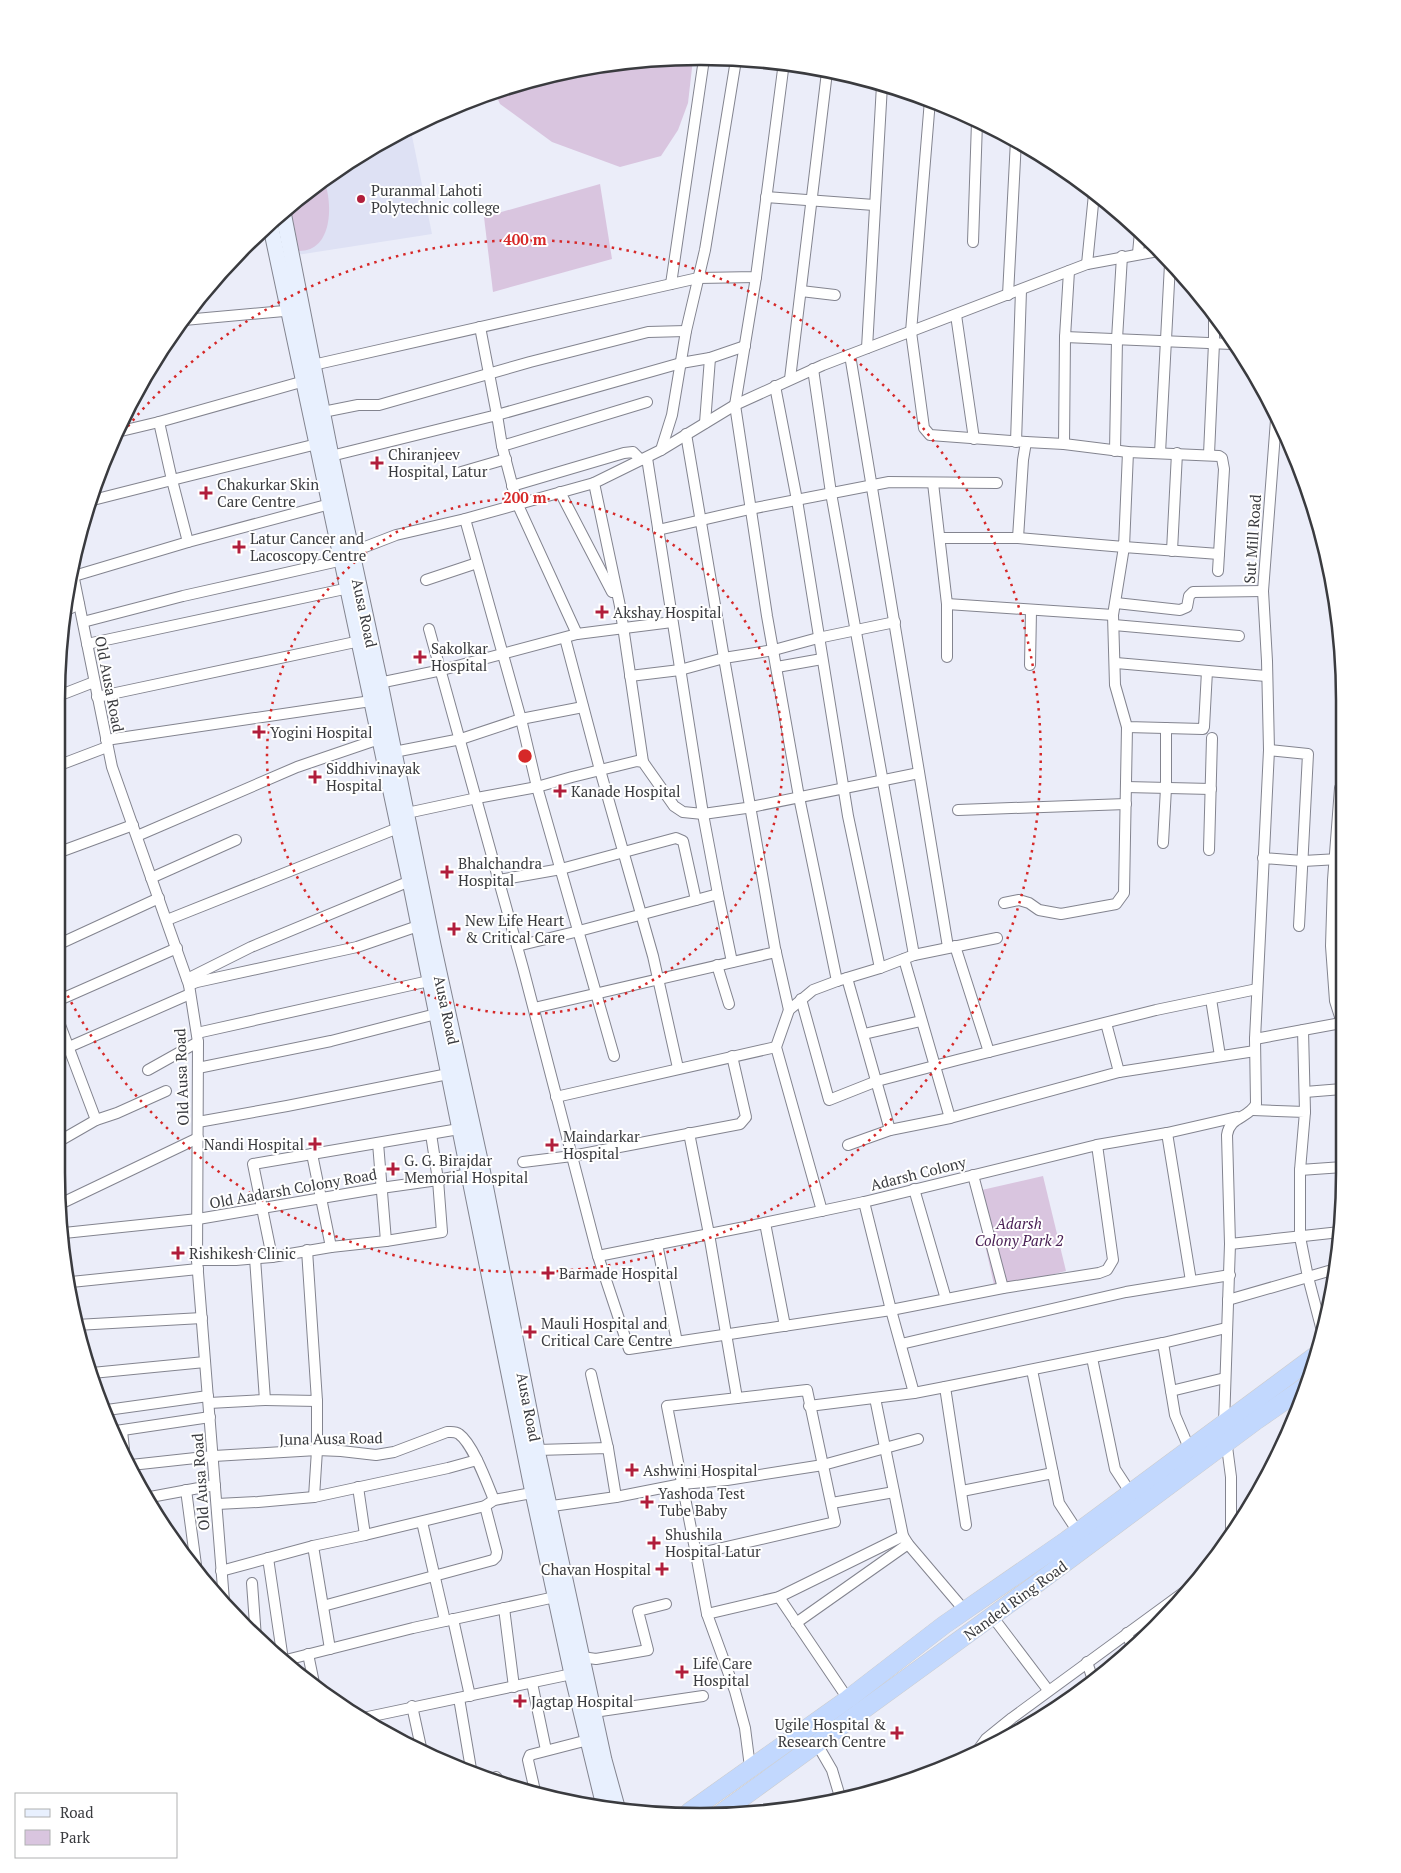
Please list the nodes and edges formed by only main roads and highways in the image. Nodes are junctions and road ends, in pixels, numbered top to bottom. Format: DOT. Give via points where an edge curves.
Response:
graph roads {
  1 [pos="284,221"];
  2 [pos="272,231"];
  3 [pos="295,310"];
  4 [pos="311,375"];
  5 [pos="347,556"];
  6 [pos="374,684"];
  7 [pos="476,1172"];
  8 [pos="1306,1362"];
  9 [pos="1293,1403"];
  10 [pos="540,1492"];
  11 [pos="543,1507"];
  12 [pos="603,1800"];
  13 [pos="616,1803"];
  14 [pos="729,1807"];
  15 [pos="695,1808"];
  1 -- 3 [label="main road"];
  2 -- 3 [label="main road"];
  3 -- 4 [label="main road"];
  4 -- 5 [label="main road, Ausa Road" via="323,412"];
  4 -- 5 [label="main road" via="317,444 330,504"];
  5 -- 6 [label="main road, Ausa Road"];
  5 -- 6 [label="main road" via="349,588 360,641"];
  6 -- 7 [label="main road, Ausa Road" via="394,752 407,813"];
  6 -- 7 [label="main road" via="372,701 379,739 448,1074 460,1129"];
  7 -- 10 [label="main road"];
  7 -- 10 [label="main road, Ausa Road" via="537,1450"];
  8 -- 15 [label="highway" via="1078,1532"];
  9 -- 14 [label="highway, Nanded Ring Road" via="1227,1442"];
  10 -- 11 [label="main road"];
  11 -- 12 [label="main road" via="555,1597"];
  11 -- 13 [label="main road"];
}
